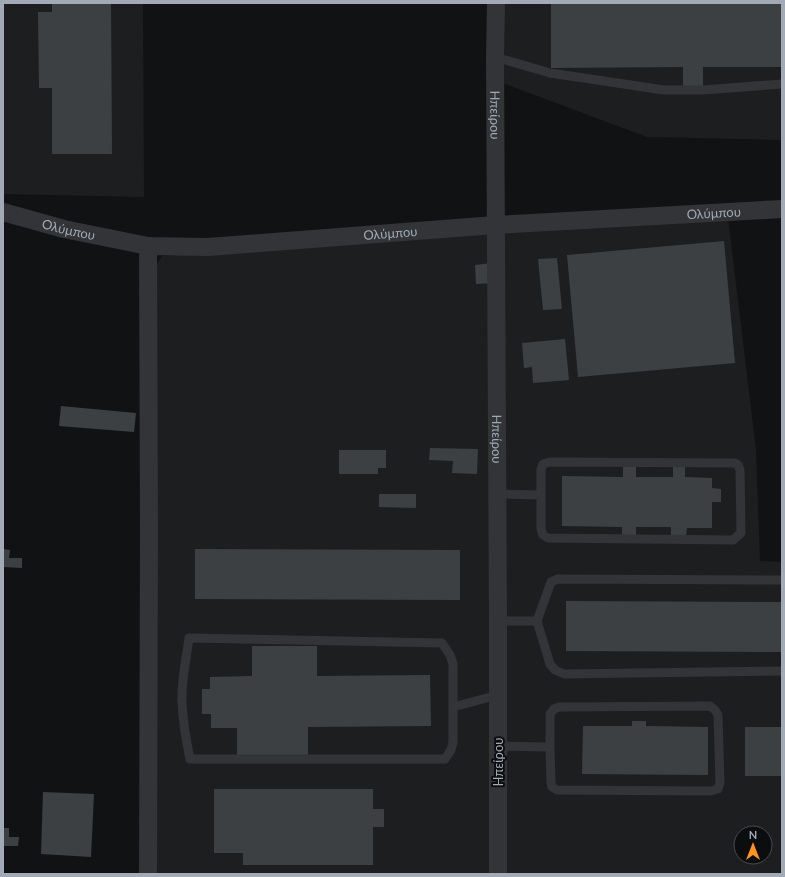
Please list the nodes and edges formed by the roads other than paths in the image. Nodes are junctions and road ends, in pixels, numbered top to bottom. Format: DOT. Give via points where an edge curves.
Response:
graph roads {
  1 [pos="496,3"];
  2 [pos="495,57"];
  3 [pos="782,84"];
  4 [pos="782,209"];
  5 [pos="3,212"];
  6 [pos="495,225"];
  7 [pos="148,246"];
  8 [pos="497,494"];
  9 [pos="541,495"];
  10 [pos="782,580"];
  11 [pos="498,621"];
  12 [pos="537,621"];
  13 [pos="782,671"];
  14 [pos="498,695"];
  15 [pos="453,707"];
  16 [pos="498,746"];
  17 [pos="550,747"];
  18 [pos="148,874"];
  19 [pos="498,874"];
  1 -- 2 [label="street, Ηπείρου"];
  2 -- 3 [label="lane" via="550,73 664,90"];
  2 -- 6 [label="street, Ηπείρου"];
  4 -- 6 [label="street, Ολύμπου"];
  5 -- 7 [label="street, Ολύμπου" via="64,229"];
  6 -- 7 [label="street, Ολύμπου" via="208,247"];
  6 -- 8 [label="street, Ηπείρου"];
  7 -- 18 [label="street"];
  8 -- 9 [label="lane"];
  8 -- 11 [label="street, Ηπείρου"];
  9 -- 9 [label="lane" via="541,529 543,536 548,538 733,540 740,533 740,470 735,462 550,462 543,464 541,470"];
  10 -- 12 [label="lane" via="558,579 551,582"];
  11 -- 12 [label="lane"];
  11 -- 14 [label="street, Ηπείρου"];
  12 -- 13 [label="lane" via="550,664 564,674"];
  14 -- 15 [label="lane"];
  14 -- 16 [label="street, Ηπείρου"];
  15 -- 15 [label="lane" via="453,742 445,759 190,759 182,702 189,638 442,643 453,664"];
  16 -- 17 [label="lane"];
  16 -- 19 [label="street, Ηπείρου"];
  17 -- 17 [label="lane" via="551,783 557,790 710,791 718,789 720,783 718,715 710,706 554,708 550,714"];
}
